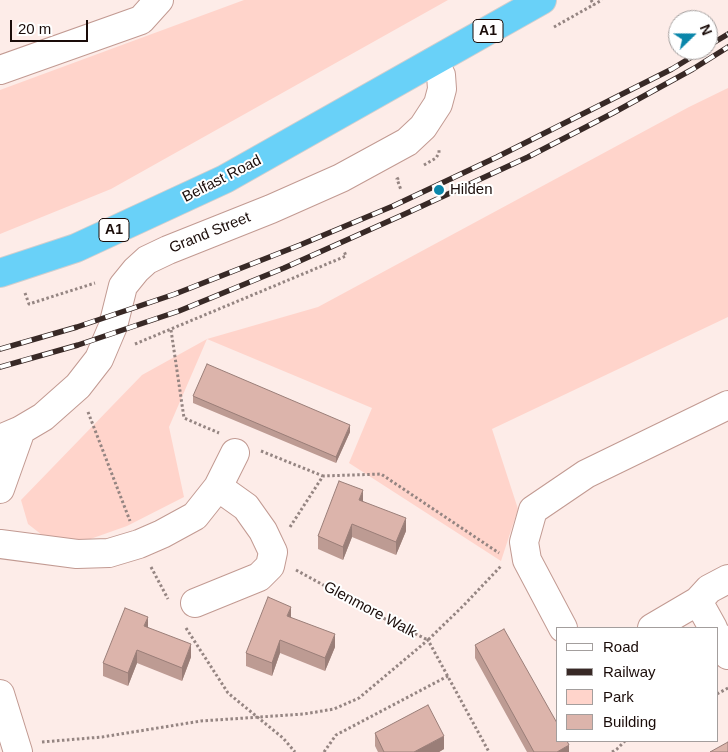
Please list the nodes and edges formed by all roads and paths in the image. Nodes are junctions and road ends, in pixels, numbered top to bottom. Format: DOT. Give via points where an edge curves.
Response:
graph roads {
  1 [pos="159,0"];
  2 [pos="542,0"];
  3 [pos="591,0"];
  4 [pos="594,5"];
  5 [pos="433,62"];
  6 [pos="0,70"];
  7 [pos="344,251"];
  8 [pos="136,270"];
  9 [pos="8,271"];
  10 [pos="78,386"];
  11 [pos="728,405"];
  12 [pos="11,434"];
  13 [pos="237,445"];
  14 [pos="323,476"];
  15 [pos="218,488"];
  16 [pos="0,490"];
  17 [pos="0,544"];
  18 [pos="139,544"];
  19 [pos="516,551"];
  20 [pos="273,552"];
  21 [pos="728,579"];
  22 [pos="698,601"];
  23 [pos="182,609"];
  24 [pos="563,627"];
  25 [pos="654,627"];
  26 [pos="712,627"];
  27 [pos="718,637"];
  28 [pos="428,640"];
  29 [pos="728,655"];
  30 [pos="448,676"];
  31 [pos="0,694"];
  32 [pos="257,717"];
  33 [pos="17,748"];
  34 [pos="618,751"];
  35 [pos="295,752"];
  36 [pos="324,752"];
  37 [pos="489,752"];
  38 [pos="612,752"];
  1 -- 6 [label="street" via="141,20"];
  2 -- 5 [label="highway, A1"];
  3 -- 4 [label="path"];
  5 -- 8 [label="street, Grand Street" via="440,75 442,89 438,104 423,127 407,142 341,178 168,250"];
  5 -- 9 [label="highway, Belfast Road / A1" via="225,180 76,248"];
  7 -- 13 [label="path" via="346,256 170,330 184,418"];
  8 -- 9 [label="path" via="29,304"];
  8 -- 10 [label="street, Grand Street" via="123,286 113,326 99,359"];
  10 -- 12 [label="street, Grand Street" via="43,417"];
  10 -- 18 [label="path"];
  11 -- 19 [label="street" via="579,479 533,510"];
  12 -- 16 [label="street"];
  13 -- 14 [label="path"];
  13 -- 15 [label="street"];
  14 -- 19 [label="path" via="381,474 500,554"];
  14 -- 20 [label="path"];
  15 -- 18 [label="street" via="195,516"];
  15 -- 20 [label="street" via="246,508"];
  17 -- 18 [label="street" via="77,554 109,553"];
  18 -- 23 [label="path"];
  19 -- 24 [label="street" via="527,560"];
  19 -- 28 [label="path, Glenmore Walk"];
  20 -- 23 [label="street" via="270,566 259,577"];
  20 -- 28 [label="path, Glenmore Walk" via="296,570"];
  21 -- 22 [label="street" via="710,589"];
  22 -- 25 [label="street"];
  22 -- 26 [label="street"];
  23 -- 32 [label="path" via="228,693"];
  27 -- 29 [label="street"];
  28 -- 30 [label="path"];
  28 -- 32 [label="path" via="359,698 334,709"];
  30 -- 36 [label="path" via="336,735"];
  30 -- 37 [label="path"];
  31 -- 33 [label="street"];
  32 -- 33 [label="path" via="202,721"];
  32 -- 35 [label="path"];
  34 -- 38 [label="path"];
}
